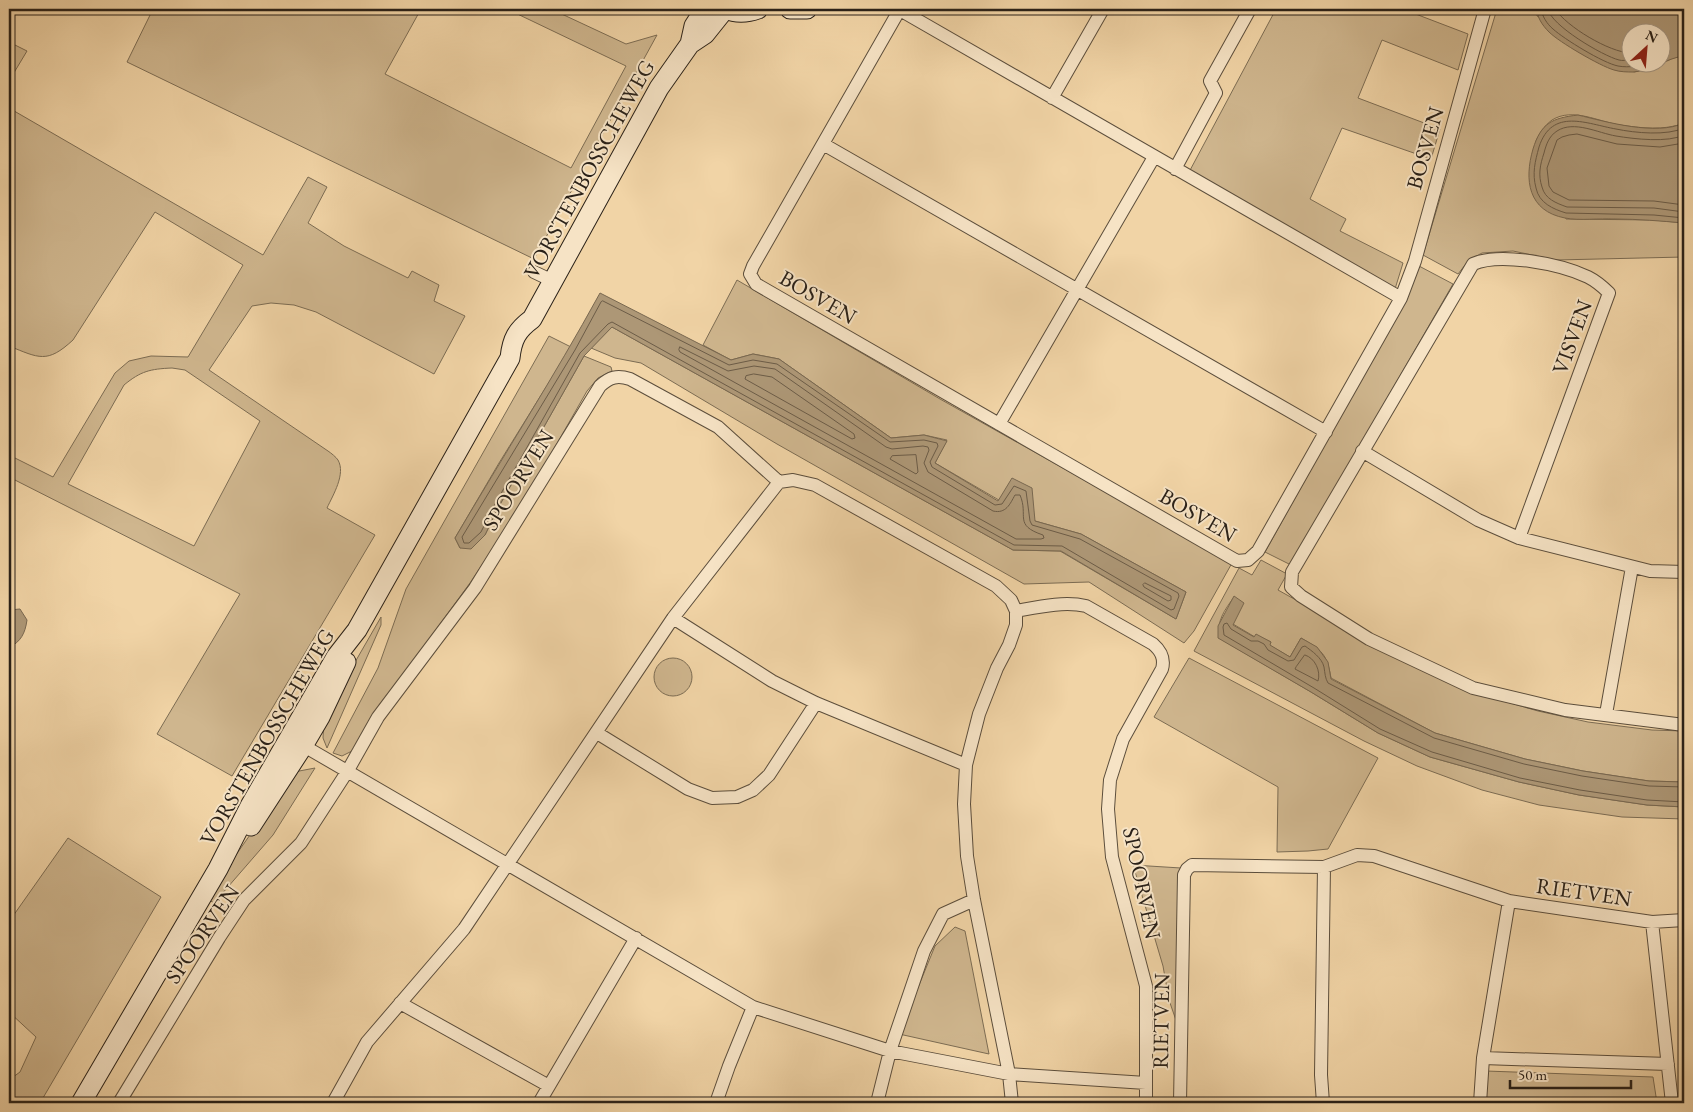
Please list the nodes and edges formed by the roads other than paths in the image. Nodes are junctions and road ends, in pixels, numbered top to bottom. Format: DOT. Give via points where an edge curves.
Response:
graph roads {
  1 [pos="705,9"];
  2 [pos="725,9"];
  3 [pos="758,9"];
  4 [pos="790,9"];
  5 [pos="806,9"];
  6 [pos="900,9"];
  7 [pos="1103,9"];
  8 [pos="1250,9"];
  9 [pos="1485,9"];
  10 [pos="690,44"];
  11 [pos="1052,98"];
  12 [pos="824,144"];
  13 [pos="1154,157"];
  14 [pos="1175,169"];
  15 [pos="534,272"];
  16 [pos="554,281"];
  17 [pos="1077,289"];
  18 [pos="1401,298"];
  19 [pos="999,424"];
  20 [pos="1326,432"];
  21 [pos="1362,451"];
  22 [pos="779,482"];
  23 [pos="1519,538"];
  24 [pos="1632,567"];
  25 [pos="1684,572"];
  26 [pos="1016,611"];
  27 [pos="673,618"];
  28 [pos="816,704"];
  29 [pos="1606,714"];
  30 [pos="1684,725"];
  31 [pos="597,733"];
  32 [pos="296,742"];
  33 [pos="966,765"];
  34 [pos="347,772"];
  35 [pos="508,865"];
  36 [pos="1324,867"];
  37 [pos="974,900"];
  38 [pos="1509,901"];
  39 [pos="1684,920"];
  40 [pos="1652,922"];
  41 [pos="636,938"];
  42 [pos="400,1003"];
  43 [pos="753,1006"];
  44 [pos="890,1051"];
  45 [pos="1483,1058"];
  46 [pos="1668,1064"];
  47 [pos="1009,1074"];
  48 [pos="1146,1084"];
  49 [pos="549,1086"];
  50 [pos="82,1103"];
  51 [pos="119,1103"];
  52 [pos="333,1103"];
  53 [pos="539,1103"];
  54 [pos="716,1103"];
  55 [pos="877,1103"];
  56 [pos="1012,1103"];
  57 [pos="1146,1103"];
  58 [pos="1180,1103"];
  59 [pos="1322,1103"];
  60 [pos="1480,1103"];
  61 [pos="1672,1103"];
  1 -- 10 [label="street, VORSTENBOSSCHEWEG" via="694,26"];
  2 -- 3 [label="street" via="738,12"];
  2 -- 10 [label="street, VORSTENBOSSCHEWEG" via="705,34"];
  4 -- 5 [label="street"];
  6 -- 11 [label="street, BOSVEN"];
  6 -- 12 [label="street, BOSVEN"];
  7 -- 11 [label="street"];
  8 -- 14 [label="street" via="1210,81 1216,93"];
  9 -- 18 [label="street, BOSVEN"];
  10 -- 16 [label="street, VORSTENBOSSCHEWEG" via="636,128"];
  11 -- 13 [label="street, BOSVEN"];
  12 -- 17 [label="street"];
  12 -- 19 [label="street, BOSVEN" via="753,266 750,274 756,284"];
  13 -- 14 [label="street, BOSVEN"];
  13 -- 17 [label="street"];
  14 -- 18 [label="street, BOSVEN"];
  15 -- 16 [label="street"];
  16 -- 32 [label="street, VORSTENBOSSCHEWEG" via="532,319 515,335 510,358 357,630 345,666"];
  17 -- 19 [label="street"];
  17 -- 20 [label="street"];
  18 -- 20 [label="street, BOSVEN"];
  19 -- 20 [label="street, BOSVEN" via="1237,561 1248,560 1258,551"];
  21 -- 23 [label="street" via="1478,520"];
  21 -- 23 [label="street, VISVEN" via="1473,264 1493,258 1511,259 1561,266 1589,277 1609,294"];
  21 -- 29 [label="street, VISVEN" via="1292,572 1291,587 1369,639 1473,688 1565,710"];
  22 -- 26 [label="street" via="793,480 815,485 996,586 1011,600"];
  22 -- 27 [label="street"];
  22 -- 34 [label="street, SPOORVEN" via="718,427 622,376 606,380 475,588 378,718"];
  23 -- 24 [label="street"];
  24 -- 25 [label="street"];
  24 -- 29 [label="street"];
  26 -- 33 [label="street" via="1016,625 979,714"];
  26 -- 48 [label="street, SPOORVEN" via="1078,604 1086,606 1153,644 1163,656 1162,668 1123,739 1110,780 1108,809 1112,857 1146,986"];
  27 -- 28 [label="street" via="772,681"];
  27 -- 31 [label="street"];
  28 -- 31 [label="street" via="769,775 753,790 737,797 712,798 688,789"];
  28 -- 33 [label="street"];
  29 -- 30 [label="street, VISVEN"];
  31 -- 35 [label="street"];
  32 -- 34 [label="street"];
  32 -- 50 [label="street, VORSTENBOSSCHEWEG" via="260,814 218,869"];
  33 -- 37 [label="street" via="967,856"];
  34 -- 35 [label="street"];
  34 -- 51 [label="street, SPOORVEN" via="300,843 244,900"];
  35 -- 41 [label="street"];
  35 -- 42 [label="street" via="464,929"];
  36 -- 38 [label="street, RIETVEN" via="1357,855 1374,856"];
  36 -- 58 [label="street, RIETVEN" via="1198,864 1187,869 1184,875"];
  36 -- 59 [label="street"];
  37 -- 44 [label="street" via="943,914 924,951"];
  37 -- 47 [label="street"];
  38 -- 40 [label="street, RIETVEN"];
  38 -- 45 [label="street, RIETVEN"];
  39 -- 40 [label="street, RIETVEN"];
  40 -- 46 [label="street, RIETVEN"];
  41 -- 43 [label="street"];
  41 -- 49 [label="street"];
  42 -- 49 [label="street"];
  42 -- 52 [label="street" via="367,1042"];
  43 -- 44 [label="street"];
  43 -- 54 [label="street"];
  44 -- 47 [label="street"];
  44 -- 55 [label="street"];
  45 -- 46 [label="street"];
  45 -- 60 [label="street, RIETVEN"];
  46 -- 61 [label="street, RIETVEN"];
  47 -- 48 [label="street"];
  47 -- 56 [label="street"];
  48 -- 57 [label="street, SPOORVEN"];
  49 -- 53 [label="street"];
}
